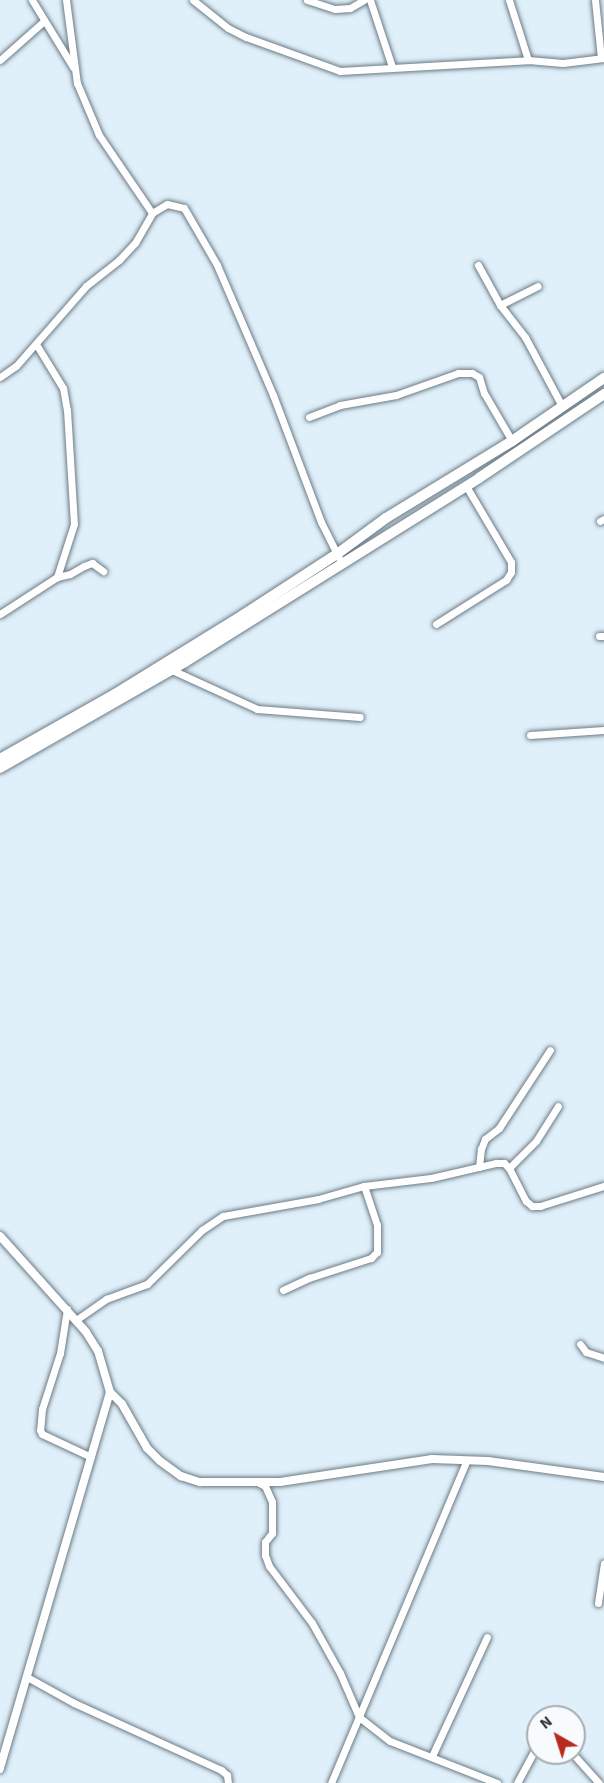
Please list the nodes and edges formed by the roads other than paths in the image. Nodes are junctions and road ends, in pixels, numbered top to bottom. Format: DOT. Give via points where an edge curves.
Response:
graph roads {
  1 [pos="32,0"];
  2 [pos="66,0"];
  3 [pos="194,0"];
  4 [pos="307,0"];
  5 [pos="364,0"];
  6 [pos="370,0"];
  7 [pos="509,0"];
  8 [pos="595,0"];
  9 [pos="44,21"];
  10 [pos="603,58"];
  11 [pos="0,60"];
  12 [pos="528,60"];
  13 [pos="392,68"];
  14 [pos="74,69"];
  15 [pos="152,213"];
  16 [pos="478,265"];
  17 [pos="538,286"];
  18 [pos="500,305"];
  19 [pos="36,344"];
  20 [pos="0,377"];
  21 [pos="604,378"];
  22 [pos="604,394"];
  23 [pos="562,406"];
  24 [pos="309,417"];
  25 [pos="512,441"];
  26 [pos="466,486"];
  27 [pos="339,558"];
  28 [pos="104,571"];
  29 [pos="57,577"];
  30 [pos="0,614"];
  31 [pos="436,624"];
  32 [pos="172,670"];
  33 [pos="360,717"];
  34 [pos="604,730"];
  35 [pos="530,735"];
  36 [pos="0,759"];
  37 [pos="0,768"];
  38 [pos="550,1050"];
  39 [pos="558,1106"];
  40 [pos="479,1167"];
  41 [pos="509,1168"];
  42 [pos="364,1186"];
  43 [pos="604,1186"];
  44 [pos="0,1236"];
  45 [pos="283,1290"];
  46 [pos="67,1309"];
  47 [pos="76,1320"];
  48 [pos="580,1344"];
  49 [pos="604,1358"];
  50 [pos="110,1392"];
  51 [pos="122,1404"];
  52 [pos="105,1410"];
  53 [pos="91,1457"];
  54 [pos="467,1460"];
  55 [pos="604,1476"];
  56 [pos="257,1482"];
  57 [pos="604,1563"];
  58 [pos="598,1603"];
  59 [pos="487,1637"];
  60 [pos="27,1677"];
  61 [pos="360,1717"];
  62 [pos="432,1756"];
  63 [pos="526,1764"];
  64 [pos="583,1765"];
  65 [pos="0,1769"];
  66 [pos="228,1783"];
  67 [pos="330,1783"];
  68 [pos="497,1783"];
  69 [pos="517,1783"];
  70 [pos="599,1783"];
  1 -- 9 [label="street"];
  2 -- 14 [label="street"];
  3 -- 13 [label="street" via="228,28 319,65 340,70"];
  4 -- 5 [label="street" via="335,9 350,8"];
  6 -- 13 [label="street"];
  7 -- 12 [label="street"];
  8 -- 10 [label="street"];
  9 -- 11 [label="street"];
  9 -- 14 [label="street"];
  10 -- 12 [label="street" via="563,63"];
  12 -- 13 [label="street"];
  14 -- 15 [label="street" via="99,135"];
  15 -- 19 [label="street" via="120,260 86,286"];
  15 -- 27 [label="street" via="167,204 183,208 217,265"];
  16 -- 18 [label="street"];
  17 -- 18 [label="street"];
  18 -- 23 [label="street" via="525,337"];
  19 -- 20 [label="street"];
  19 -- 29 [label="street" via="63,388 67,411 74,524"];
  21 -- 23 [label="main road"];
  22 -- 26 [label="main road"];
  23 -- 25 [label="main road"];
  24 -- 25 [label="street" via="340,405 396,395 458,373 472,373 479,377"];
  25 -- 27 [label="main road" via="386,518"];
  26 -- 27 [label="main road"];
  26 -- 31 [label="street" via="511,562 511,572 506,580"];
  27 -- 32 [label="main road"];
  27 -- 36 [label="main road"];
  28 -- 29 [label="street" via="92,563"];
  29 -- 30 [label="street"];
  32 -- 33 [label="street" via="257,709"];
  32 -- 37 [label="main road"];
  34 -- 35 [label="street"];
  38 -- 40 [label="street" via="499,1128 485,1139"];
  39 -- 41 [label="street" via="536,1141"];
  40 -- 41 [label="street" via="504,1163"];
  40 -- 42 [label="street" via="431,1178"];
  41 -- 43 [label="street" via="532,1206"];
  42 -- 45 [label="street" via="377,1225 377,1252 371,1258"];
  42 -- 47 [label="street" via="318,1199 223,1216 202,1230 147,1284 106,1299"];
  44 -- 46 [label="street"];
  46 -- 47 [label="street"];
  46 -- 53 [label="street" via="40,1430"];
  47 -- 50 [label="street" via="98,1351"];
  48 -- 49 [label="street" via="586,1352"];
  50 -- 51 [label="street"];
  50 -- 52 [label="street"];
  51 -- 52 [label="street"];
  51 -- 56 [label="street" via="147,1448 181,1476 200,1482"];
  52 -- 53 [label="street"];
  53 -- 60 [label="street"];
  54 -- 55 [label="street"];
  54 -- 56 [label="street" via="432,1459"];
  54 -- 61 [label="street"];
  56 -- 61 [label="street" via="265,1486 272,1502 272,1533 265,1542 269,1566 312,1623"];
  57 -- 58 [label="street"];
  59 -- 62 [label="street"];
  60 -- 65 [label="street"];
  60 -- 66 [label="street" via="221,1770"];
  61 -- 62 [label="street" via="390,1741"];
  61 -- 67 [label="street"];
  62 -- 68 [label="street"];
  63 -- 69 [label="street"];
  64 -- 70 [label="street"];
}
